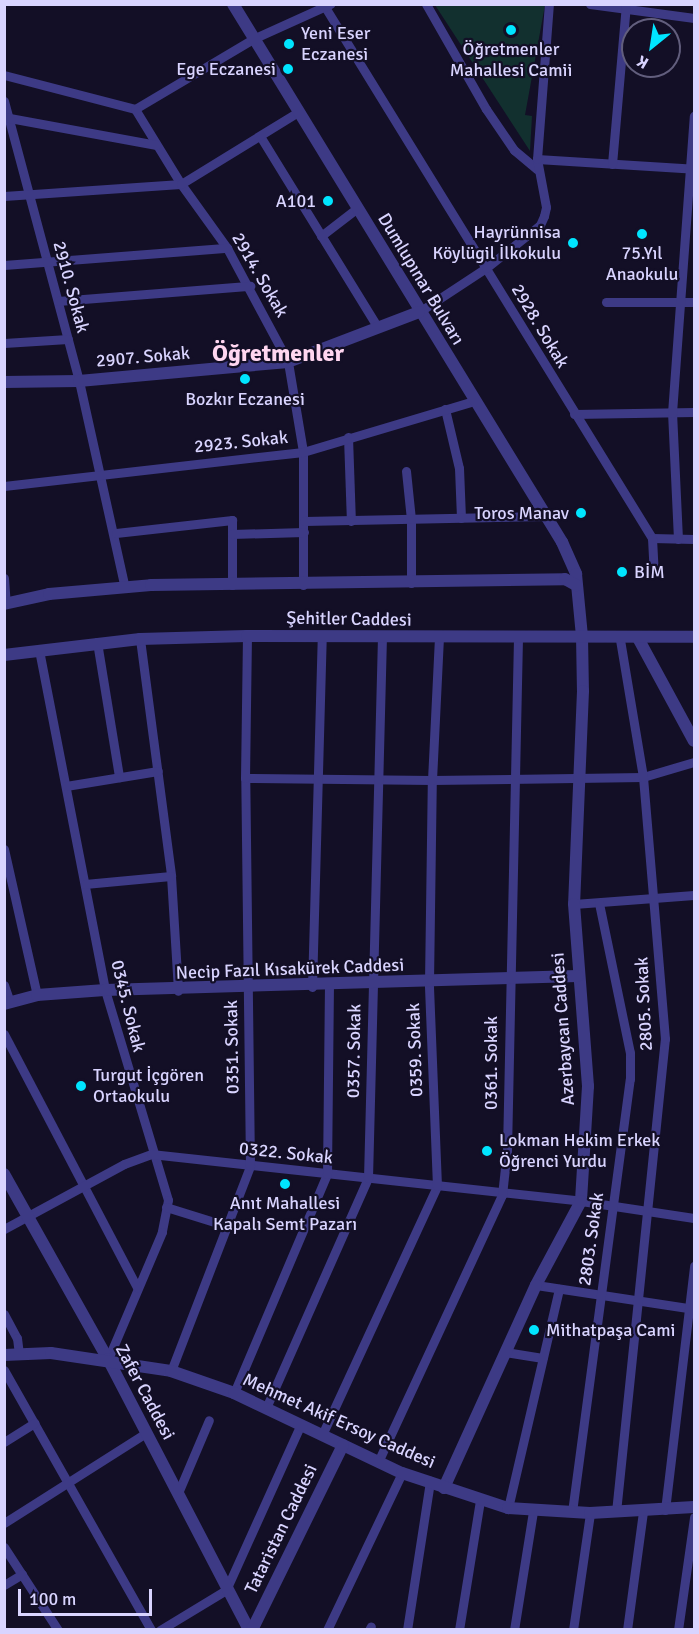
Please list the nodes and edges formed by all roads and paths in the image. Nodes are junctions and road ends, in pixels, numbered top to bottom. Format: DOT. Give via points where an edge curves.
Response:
graph roads {
  1 [pos="233,4"];
  2 [pos="426,4"];
  3 [pos="549,4"];
  4 [pos="590,4"];
  5 [pos="328,6"];
  6 [pos="626,7"];
  7 [pos="694,18"];
  8 [pos="253,39"];
  9 [pos="4,75"];
  10 [pos="4,101"];
  11 [pos="135,109"];
  12 [pos="298,112"];
  13 [pos="694,116"];
  14 [pos="7,117"];
  15 [pos="260,136"];
  16 [pos="156,145"];
  17 [pos="537,164"];
  18 [pos="612,164"];
  19 [pos="693,168"];
  20 [pos="181,184"];
  21 [pos="30,195"];
  22 [pos="4,196"];
  23 [pos="356,208"];
  24 [pos="321,236"];
  25 [pos="227,248"];
  26 [pos="48,262"];
  27 [pos="4,266"];
  28 [pos="486,268"];
  29 [pos="250,286"];
  30 [pos="58,301"];
  31 [pos="679,301"];
  32 [pos="606,302"];
  33 [pos="694,302"];
  34 [pos="419,312"];
  35 [pos="378,328"];
  36 [pos="68,339"];
  37 [pos="4,343"];
  38 [pos="288,362"];
  39 [pos="80,381"];
  40 [pos="4,382"];
  41 [pos="474,401"];
  42 [pos="445,409"];
  43 [pos="694,412"];
  44 [pos="672,413"];
  45 [pos="574,414"];
  46 [pos="348,437"];
  47 [pos="303,452"];
  48 [pos="406,471"];
  49 [pos="100,474"];
  50 [pos="4,486"];
  51 [pos="546,516"];
  52 [pos="461,518"];
  53 [pos="411,519"];
  54 [pos="304,521"];
  55 [pos="351,521"];
  56 [pos="304,532"];
  57 [pos="116,533"];
  58 [pos="232,534"];
  59 [pos="652,538"];
  60 [pos="678,539"];
  61 [pos="694,539"];
  62 [pos="654,571"];
  63 [pos="4,578"];
  64 [pos="576,580"];
  65 [pos="411,583"];
  66 [pos="232,585"];
  67 [pos="303,585"];
  68 [pos="125,588"];
  69 [pos="5,604"];
  70 [pos="248,636"];
  71 [pos="322,636"];
  72 [pos="382,636"];
  73 [pos="518,636"];
  74 [pos="582,636"];
  75 [pos="694,637"];
  76 [pos="439,638"];
  77 [pos="638,638"];
  78 [pos="140,639"];
  79 [pos="620,639"];
  80 [pos="97,642"];
  81 [pos="39,650"];
  82 [pos="4,655"];
  83 [pos="694,741"];
  84 [pos="694,762"];
  85 [pos="158,771"];
  86 [pos="119,777"];
  87 [pos="580,777"];
  88 [pos="643,777"];
  89 [pos="244,778"];
  90 [pos="317,778"];
  91 [pos="513,778"];
  92 [pos="378,779"];
  93 [pos="432,780"];
  94 [pos="66,786"];
  95 [pos="4,849"];
  96 [pos="171,876"];
  97 [pos="85,884"];
  98 [pos="694,895"];
  99 [pos="654,899"];
  100 [pos="599,903"];
  101 [pos="574,904"];
  102 [pos="578,976"];
  103 [pos="508,980"];
  104 [pos="429,983"];
  105 [pos="4,985"];
  106 [pos="371,985"];
  107 [pos="329,986"];
  108 [pos="312,987"];
  109 [pos="248,988"];
  110 [pos="105,990"];
  111 [pos="178,991"];
  112 [pos="37,994"];
  113 [pos="7,1003"];
  114 [pos="4,1034"];
  115 [pos="152,1154"];
  116 [pos="250,1166"];
  117 [pos="4,1174"];
  118 [pos="327,1174"];
  119 [pos="368,1178"];
  120 [pos="81,1186"];
  121 [pos="437,1186"];
  122 [pos="502,1195"];
  123 [pos="581,1201"];
  124 [pos="166,1207"];
  125 [pos="612,1209"];
  126 [pos="646,1213"];
  127 [pos="26,1217"];
  128 [pos="694,1218"];
  129 [pos="227,1227"];
  130 [pos="4,1229"];
  131 [pos="694,1266"];
  132 [pos="536,1285"];
  133 [pos="137,1287"];
  134 [pos="558,1289"];
  135 [pos="599,1296"];
  136 [pos="635,1301"];
  137 [pos="692,1309"];
  138 [pos="4,1314"];
  139 [pos="505,1353"];
  140 [pos="4,1354"];
  141 [pos="18,1354"];
  142 [pos="543,1358"];
  143 [pos="108,1359"];
  144 [pos="4,1370"];
  145 [pos="171,1371"];
  146 [pos="234,1393"];
  147 [pos="266,1408"];
  148 [pos="208,1420"];
  149 [pos="34,1424"];
  150 [pos="301,1424"];
  151 [pos="146,1433"];
  152 [pos="322,1435"];
  153 [pos="4,1442"];
  154 [pos="343,1445"];
  155 [pos="378,1462"];
  156 [pos="402,1473"];
  157 [pos="430,1481"];
  158 [pos="68,1482"];
  159 [pos="444,1488"];
  160 [pos="178,1493"];
  161 [pos="480,1500"];
  162 [pos="694,1506"];
  163 [pos="508,1508"];
  164 [pos="666,1510"];
  165 [pos="533,1511"];
  166 [pos="643,1511"];
  167 [pos="572,1512"];
  168 [pos="616,1512"];
  169 [pos="590,1513"];
  170 [pos="694,1517"];
  171 [pos="4,1523"];
  172 [pos="4,1546"];
  173 [pos="22,1574"];
  174 [pos="4,1585"];
  175 [pos="226,1590"];
  176 [pos="58,1629"];
  177 [pos="151,1629"];
  178 [pos="160,1629"];
  179 [pos="250,1629"];
  180 [pos="327,1629"];
  181 [pos="407,1629"];
  182 [pos="459,1629"];
  183 [pos="514,1629"];
  184 [pos="573,1629"];
  185 [pos="627,1629"];
  186 [pos="678,1629"];
  1 -- 8 [label="street, Dumlupınar Bulvarı"];
  2 -- 17 [label="street" via="514,150"];
  3 -- 17 [label="street"];
  4 -- 6 [label="street"];
  5 -- 8 [label="street"];
  5 -- 28 [label="street, 2928. Sokak"];
  6 -- 7 [label="street"];
  6 -- 18 [label="street"];
  8 -- 11 [label="street"];
  8 -- 12 [label="street, Dumlupınar Bulvarı"];
  9 -- 11 [label="street"];
  10 -- 14 [label="street, 2910. Sokak"];
  11 -- 16 [label="street, 2914. Sokak"];
  12 -- 15 [label="street"];
  12 -- 23 [label="street, Dumlupınar Bulvarı"];
  13 -- 19 [label="street"];
  14 -- 16 [label="street"];
  14 -- 21 [label="street, 2910. Sokak"];
  15 -- 20 [label="street"];
  15 -- 24 [label="street"];
  16 -- 20 [label="street, 2914. Sokak"];
  17 -- 18 [label="street"];
  17 -- 28 [label="street" via="546,207 540,225"];
  18 -- 19 [label="street"];
  19 -- 31 [label="street"];
  20 -- 21 [label="street"];
  20 -- 25 [label="street, 2914. Sokak"];
  21 -- 22 [label="street"];
  21 -- 26 [label="street, 2910. Sokak"];
  23 -- 24 [label="street"];
  23 -- 34 [label="street, Dumlupınar Bulvarı"];
  24 -- 35 [label="street"];
  25 -- 26 [label="street"];
  25 -- 29 [label="street, 2914. Sokak"];
  26 -- 27 [label="street"];
  26 -- 30 [label="street, 2910. Sokak"];
  28 -- 34 [label="street"];
  28 -- 45 [label="street, 2928. Sokak"];
  29 -- 30 [label="street"];
  29 -- 38 [label="street, 2914. Sokak"];
  30 -- 36 [label="street, 2910. Sokak"];
  31 -- 32 [label="street"];
  31 -- 33 [label="street"];
  31 -- 44 [label="street"];
  34 -- 35 [label="street, 2907. Sokak"];
  34 -- 41 [label="street, Dumlupınar Bulvarı"];
  35 -- 38 [label="street, 2907. Sokak"];
  36 -- 37 [label="street"];
  36 -- 39 [label="street, 2910. Sokak"];
  38 -- 39 [label="street, 2907. Sokak"];
  38 -- 47 [label="street, 2914. Sokak"];
  39 -- 40 [label="street, 2907. Sokak"];
  39 -- 49 [label="street, 2910. Sokak"];
  41 -- 42 [label="street, 2923. Sokak"];
  41 -- 51 [label="street, Dumlupınar Bulvarı"];
  42 -- 46 [label="street, 2923. Sokak"];
  42 -- 52 [label="street" via="459,468"];
  43 -- 44 [label="street"];
  44 -- 45 [label="street"];
  44 -- 60 [label="street"];
  45 -- 59 [label="street, 2928. Sokak"];
  46 -- 47 [label="street, 2923. Sokak"];
  46 -- 55 [label="street"];
  47 -- 49 [label="street, 2923. Sokak"];
  47 -- 54 [label="street, 2914. Sokak"];
  48 -- 53 [label="street"];
  49 -- 50 [label="street, 2923. Sokak"];
  49 -- 57 [label="street, 2910. Sokak"];
  51 -- 52 [label="street"];
  51 -- 64 [label="street, Dumlupınar Bulvarı"];
  52 -- 53 [label="street"];
  53 -- 55 [label="street"];
  53 -- 65 [label="street"];
  54 -- 55 [label="street"];
  54 -- 56 [label="street, 2914. Sokak"];
  56 -- 58 [label="street"];
  56 -- 67 [label="street, 2914. Sokak"];
  57 -- 58 [label="street" via="232,520"];
  57 -- 68 [label="street, 2910. Sokak"];
  58 -- 66 [label="street"];
  59 -- 60 [label="street"];
  59 -- 62 [label="street, 2928. Sokak"];
  60 -- 61 [label="street"];
  63 -- 69 [label="street"];
  64 -- 65 [label="street"];
  64 -- 74 [label="street, Azerbaycan Caddesi"];
  65 -- 67 [label="street"];
  66 -- 67 [label="street"];
  66 -- 68 [label="street"];
  68 -- 69 [label="street" via="49,594"];
  70 -- 71 [label="street, Şehitler Caddesi"];
  70 -- 78 [label="street, Şehitler Caddesi"];
  70 -- 89 [label="street, 0351. Sokak"];
  71 -- 72 [label="street, Şehitler Caddesi"];
  71 -- 90 [label="street"];
  72 -- 76 [label="street, Şehitler Caddesi"];
  72 -- 92 [label="street, 0357. Sokak"];
  73 -- 74 [label="street, Şehitler Caddesi"];
  73 -- 76 [label="street, Şehitler Caddesi"];
  73 -- 91 [label="street, 0361. Sokak"];
  74 -- 79 [label="street, Şehitler Caddesi"];
  74 -- 87 [label="street, Azerbaycan Caddesi"];
  75 -- 77 [label="street, Şehitler Caddesi"];
  76 -- 93 [label="street, 0359. Sokak"];
  77 -- 79 [label="street, Şehitler Caddesi"];
  77 -- 83 [label="street"];
  78 -- 80 [label="street, Şehitler Caddesi"];
  78 -- 85 [label="street"];
  79 -- 88 [label="street, 2805. Sokak"];
  80 -- 81 [label="street, Şehitler Caddesi"];
  80 -- 86 [label="street"];
  81 -- 82 [label="street, Şehitler Caddesi"];
  81 -- 94 [label="street, 0345. Sokak"];
  84 -- 88 [label="street"];
  85 -- 86 [label="street"];
  85 -- 96 [label="street"];
  86 -- 94 [label="street"];
  87 -- 88 [label="street"];
  87 -- 91 [label="street"];
  87 -- 101 [label="street, Azerbaycan Caddesi"];
  88 -- 99 [label="street, 2805. Sokak"];
  89 -- 90 [label="street"];
  89 -- 109 [label="street, 0351. Sokak"];
  90 -- 92 [label="street"];
  90 -- 108 [label="street"];
  91 -- 93 [label="street"];
  91 -- 103 [label="street, 0361. Sokak"];
  92 -- 93 [label="street"];
  92 -- 106 [label="street, 0357. Sokak"];
  93 -- 104 [label="street, 0359. Sokak"];
  94 -- 97 [label="street, 0345. Sokak"];
  95 -- 112 [label="street"];
  96 -- 97 [label="street"];
  96 -- 111 [label="street"];
  97 -- 110 [label="street, 0345. Sokak"];
  98 -- 99 [label="street"];
  99 -- 100 [label="street"];
  99 -- 126 [label="street, 2805. Sokak" via="665,1039"];
  100 -- 101 [label="street"];
  100 -- 125 [label="street, 2803. Sokak" via="630,1053"];
  101 -- 102 [label="street, Azerbaycan Caddesi"];
  102 -- 103 [label="street, Necip Fazıl Kısakürek Caddesi"];
  102 -- 123 [label="street, Azerbaycan Caddesi" via="588,1086"];
  103 -- 104 [label="street, Necip Fazıl Kısakürek Caddesi"];
  103 -- 122 [label="street, 0361. Sokak" via="507,1150"];
  104 -- 106 [label="street, Necip Fazıl Kısakürek Caddesi"];
  104 -- 121 [label="street, 0359. Sokak"];
  105 -- 113 [label="street"];
  106 -- 107 [label="street, Necip Fazıl Kısakürek Caddesi"];
  106 -- 119 [label="street, 0357. Sokak"];
  107 -- 108 [label="street, Necip Fazıl Kısakürek Caddesi"];
  107 -- 118 [label="street"];
  108 -- 109 [label="street, Necip Fazıl Kısakürek Caddesi"];
  109 -- 111 [label="street, Necip Fazıl Kısakürek Caddesi"];
  109 -- 116 [label="street, 0351. Sokak"];
  110 -- 111 [label="street, Necip Fazıl Kısakürek Caddesi"];
  110 -- 112 [label="street, Necip Fazıl Kısakürek Caddesi"];
  110 -- 115 [label="street, 0345. Sokak"];
  112 -- 113 [label="street, Necip Fazıl Kısakürek Caddesi"];
  114 -- 120 [label="street"];
  115 -- 116 [label="street, 0322. Sokak"];
  115 -- 120 [label="street"];
  115 -- 124 [label="street, 0345. Sokak" via="163,1176"];
  116 -- 118 [label="street, 0322. Sokak"];
  116 -- 129 [label="street, 0351. Sokak"];
  117 -- 127 [label="street, Zafer Caddesi"];
  118 -- 119 [label="street, 0322. Sokak"];
  118 -- 146 [label="street"];
  119 -- 121 [label="street, 0322. Sokak"];
  119 -- 147 [label="street, 0357. Sokak"];
  120 -- 127 [label="street"];
  120 -- 133 [label="street"];
  121 -- 122 [label="street, 0322. Sokak"];
  121 -- 152 [label="street, 0359. Sokak"];
  122 -- 123 [label="street, 0322. Sokak"];
  122 -- 155 [label="street, 0361. Sokak"];
  123 -- 125 [label="street, 0322. Sokak"];
  123 -- 132 [label="street, Azerbaycan Caddesi"];
  124 -- 129 [label="street"];
  124 -- 133 [label="street, 0345. Sokak" via="162,1232"];
  125 -- 126 [label="street, 0322. Sokak"];
  125 -- 135 [label="street, 2803. Sokak"];
  126 -- 128 [label="street, 0322. Sokak"];
  126 -- 136 [label="street, 2805. Sokak"];
  127 -- 130 [label="street"];
  127 -- 143 [label="street, Zafer Caddesi"];
  129 -- 145 [label="street, 0351. Sokak"];
  131 -- 137 [label="street"];
  132 -- 134 [label="street"];
  132 -- 139 [label="street, Azerbaycan Caddesi"];
  133 -- 143 [label="street, 0345. Sokak"];
  134 -- 135 [label="street"];
  134 -- 142 [label="street"];
  135 -- 136 [label="street"];
  135 -- 167 [label="street, 2803. Sokak"];
  136 -- 137 [label="street"];
  136 -- 168 [label="street, 2805. Sokak"];
  137 -- 164 [label="street"];
  138 -- 141 [label="street" via="17,1338"];
  139 -- 142 [label="street"];
  139 -- 159 [label="street, Azerbaycan Caddesi"];
  140 -- 141 [label="street, Mehmet Akif Ersoy Caddesi"];
  141 -- 143 [label="street, Mehmet Akif Ersoy Caddesi"];
  142 -- 163 [label="street"];
  143 -- 145 [label="street, Mehmet Akif Ersoy Caddesi"];
  143 -- 151 [label="street, Zafer Caddesi"];
  144 -- 149 [label="street"];
  145 -- 146 [label="street, Mehmet Akif Ersoy Caddesi"];
  146 -- 147 [label="street, Mehmet Akif Ersoy Caddesi"];
  147 -- 150 [label="street, Mehmet Akif Ersoy Caddesi"];
  148 -- 160 [label="street"];
  149 -- 153 [label="street"];
  149 -- 158 [label="street"];
  150 -- 152 [label="street, Mehmet Akif Ersoy Caddesi"];
  150 -- 175 [label="street"];
  151 -- 158 [label="street"];
  151 -- 160 [label="street, Zafer Caddesi"];
  152 -- 154 [label="street, Mehmet Akif Ersoy Caddesi"];
  154 -- 155 [label="street, Mehmet Akif Ersoy Caddesi"];
  154 -- 179 [label="street, Tataristan Caddesi"];
  155 -- 156 [label="street, Mehmet Akif Ersoy Caddesi"];
  156 -- 157 [label="street, Mehmet Akif Ersoy Caddesi"];
  156 -- 180 [label="street"];
  157 -- 159 [label="street, Mehmet Akif Ersoy Caddesi"];
  157 -- 181 [label="street"];
  158 -- 171 [label="street"];
  158 -- 177 [label="street"];
  159 -- 161 [label="street, Mehmet Akif Ersoy Caddesi"];
  160 -- 175 [label="street, Zafer Caddesi"];
  161 -- 163 [label="street, Mehmet Akif Ersoy Caddesi"];
  161 -- 182 [label="street"];
  162 -- 164 [label="street, Mehmet Akif Ersoy Caddesi"];
  163 -- 165 [label="street, Mehmet Akif Ersoy Caddesi"];
  164 -- 166 [label="street, Mehmet Akif Ersoy Caddesi"];
  165 -- 167 [label="street, Mehmet Akif Ersoy Caddesi"];
  165 -- 183 [label="street"];
  166 -- 168 [label="street, Mehmet Akif Ersoy Caddesi"];
  166 -- 185 [label="street"];
  167 -- 169 [label="street, Mehmet Akif Ersoy Caddesi"];
  168 -- 169 [label="street, Mehmet Akif Ersoy Caddesi"];
  169 -- 184 [label="street"];
  170 -- 186 [label="street"];
  172 -- 173 [label="street"];
  173 -- 174 [label="street"];
  173 -- 176 [label="street"];
  175 -- 178 [label="street"];
  175 -- 179 [label="street, Zafer Caddesi"];
}
